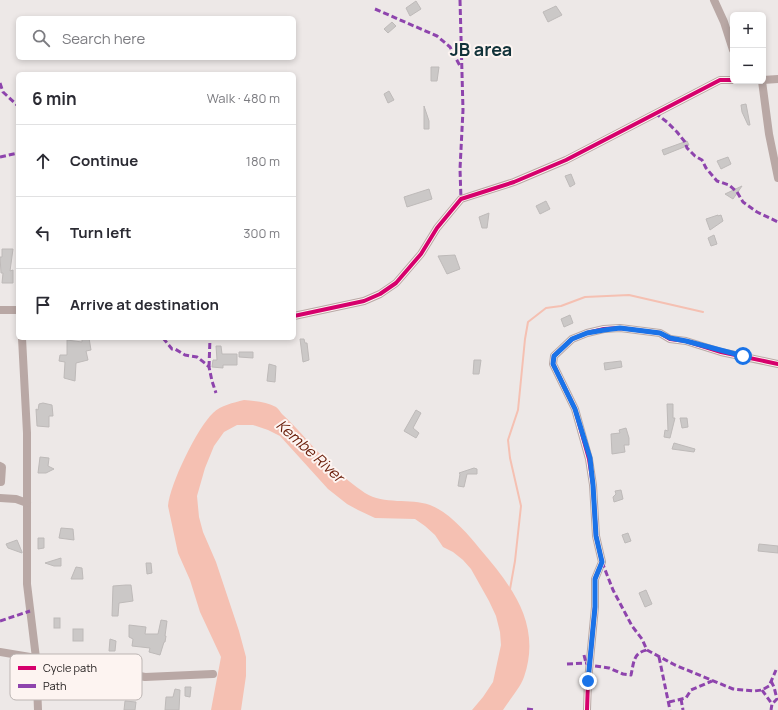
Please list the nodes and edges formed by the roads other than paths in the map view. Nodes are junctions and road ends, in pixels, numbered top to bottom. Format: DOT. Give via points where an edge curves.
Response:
graph roads {
  1 [pos="714,0"];
  2 [pos="732,48"];
  3 [pos="778,79"];
  4 [pos="730,80"];
  5 [pos="766,80"];
  6 [pos="763,84"];
  7 [pos="778,178"];
  8 [pos="0,310"];
  9 [pos="16,310"];
  10 [pos="296,316"];
  11 [pos="22,340"];
  12 [pos="778,364"];
  13 [pos="0,466"];
  14 [pos="0,482"];
  15 [pos="0,498"];
  16 [pos="27,503"];
  17 [pos="0,652"];
  18 [pos="12,654"];
  19 [pos="36,654"];
  20 [pos="213,674"];
  21 [pos="142,676"];
  22 [pos="38,700"];
  23 [pos="38,710"];
  24 [pos="587,710"];
  1 -- 2 [label="street"];
  3 -- 5 [label="street"];
  4 -- 10 [label="street" via="720,80 566,160 514,182 461,200 396,283 364,301"];
  6 -- 7 [label="street"];
  8 -- 9 [label="street"];
  11 -- 16 [label="street" via="27,432"];
  12 -- 24 [label="street" via="721,352 660,333 620,328 587,333 572,339 554,356 553,364 575,409 590,458 596,536 602,562 595,579"];
  13 -- 14 [label="street"];
  15 -- 16 [label="street"];
  16 -- 19 [label="street" via="27,584"];
  17 -- 18 [label="street"];
  20 -- 21 [label="street"];
  22 -- 23 [label="street"];
}
